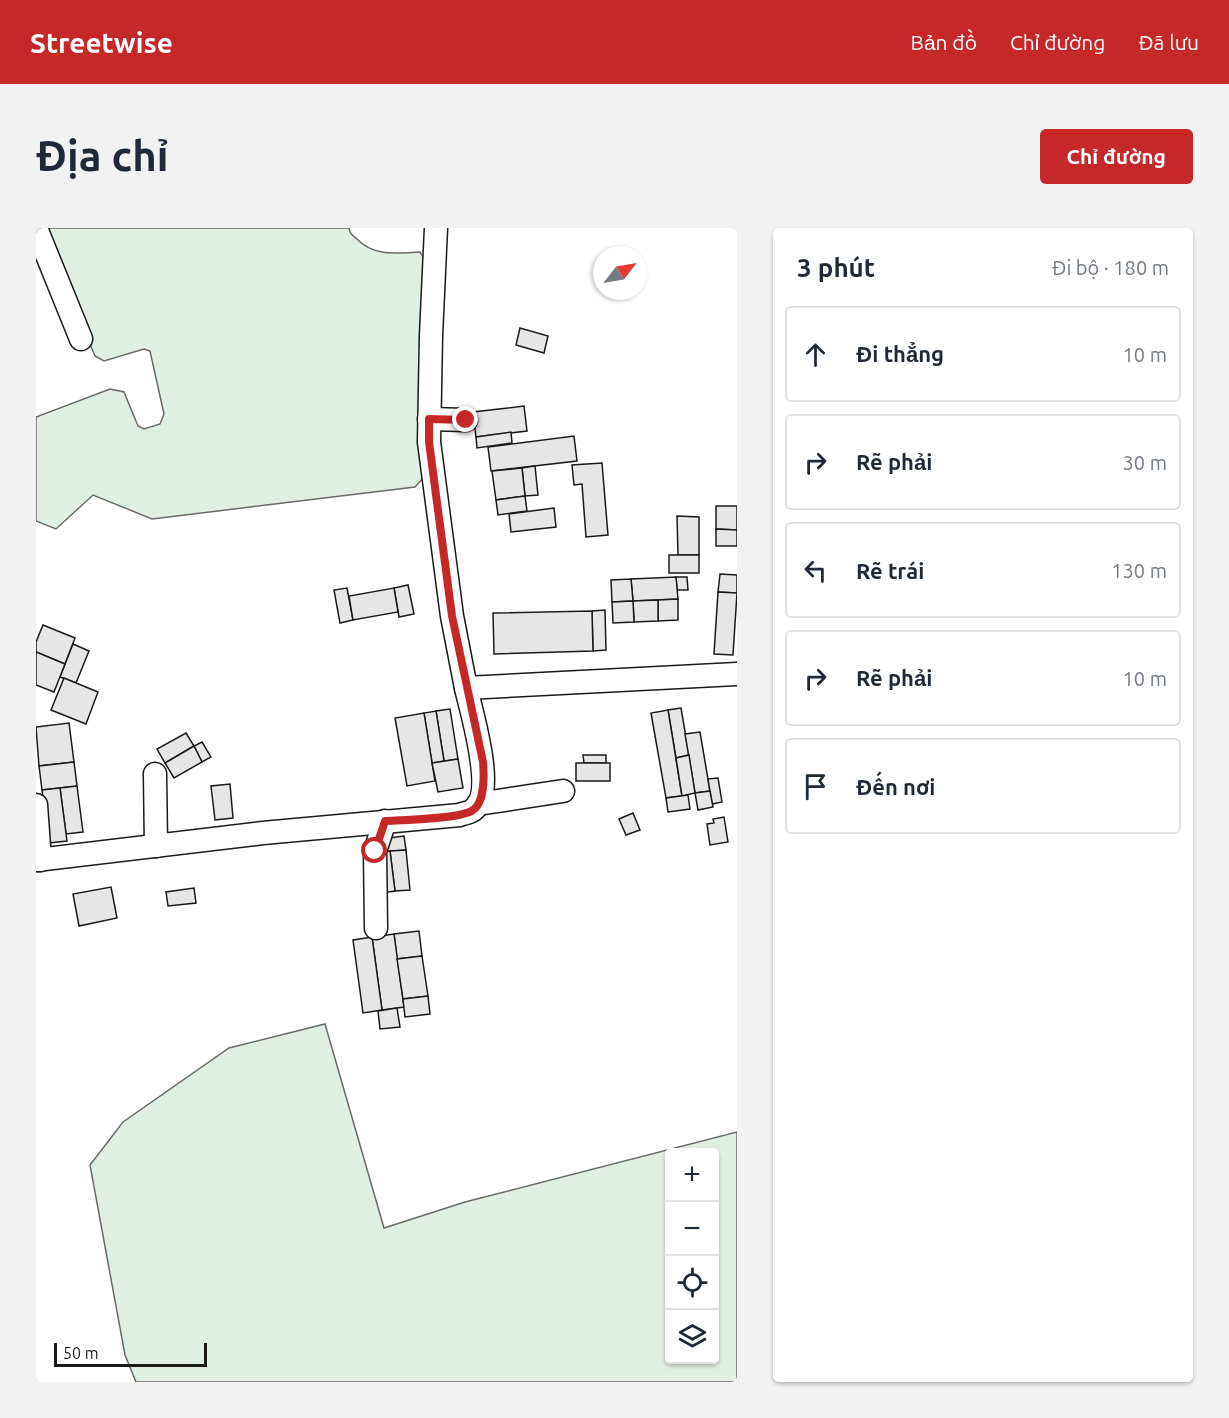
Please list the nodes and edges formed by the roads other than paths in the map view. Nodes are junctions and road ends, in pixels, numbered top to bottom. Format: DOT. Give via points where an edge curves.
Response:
graph roads {
  1 [pos="36,228"];
  2 [pos="436,228"];
  3 [pos="81,339"];
  4 [pos="429,419"];
  5 [pos="466,420"];
  6 [pos="737,674"];
  7 [pos="466,688"];
  8 [pos="155,774"];
  9 [pos="563,791"];
  10 [pos="478,804"];
  11 [pos="36,805"];
  12 [pos="385,821"];
  13 [pos="156,846"];
  14 [pos="38,860"];
  15 [pos="376,928"];
  1 -- 3 [label="street"];
  2 -- 4 [label="street"];
  4 -- 5 [label="street"];
  4 -- 7 [label="street" via="452,616"];
  6 -- 7 [label="street"];
  7 -- 10 [label="street" via="483,762 484,781"];
  8 -- 13 [label="street"];
  9 -- 10 [label="street"];
  10 -- 12 [label="street" via="474,810 460,815"];
  11 -- 14 [label="street"];
  12 -- 13 [label="street"];
  12 -- 15 [label="street" via="375,851"];
  13 -- 14 [label="street"];
}
